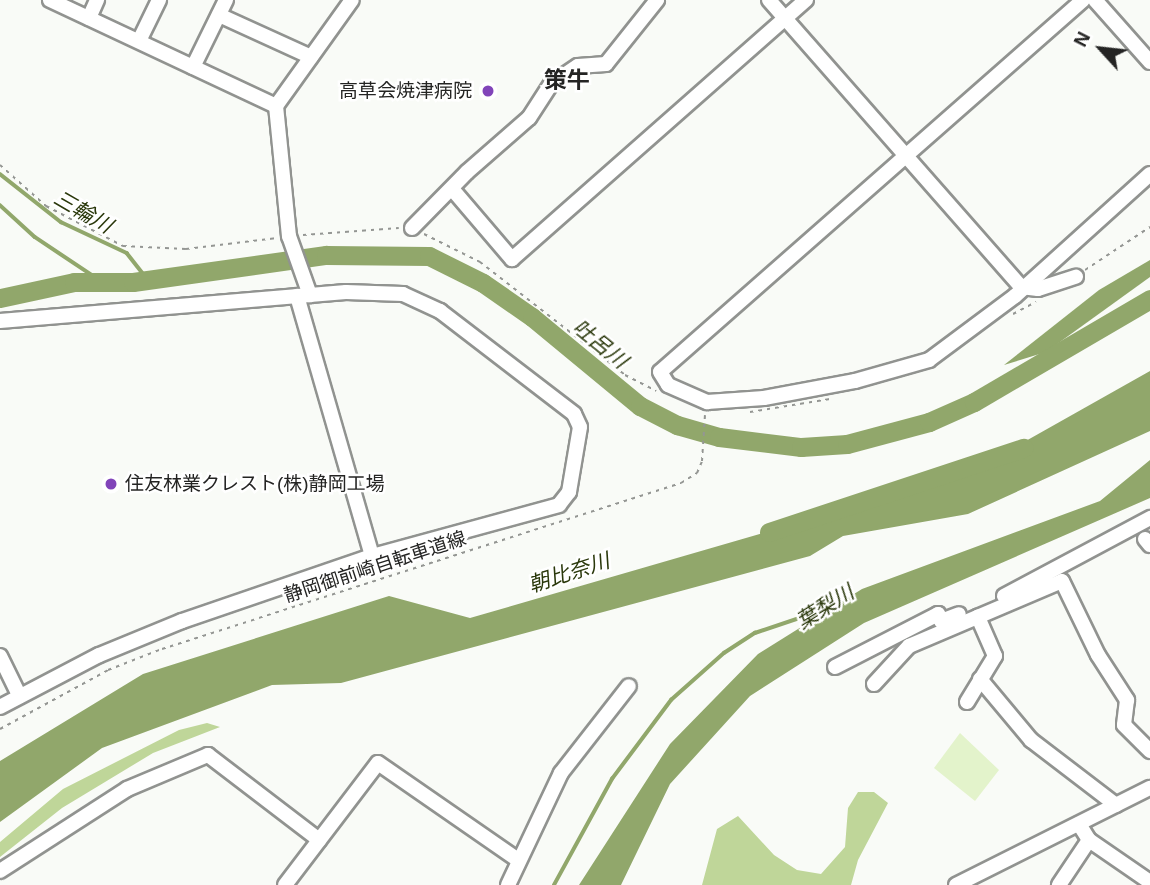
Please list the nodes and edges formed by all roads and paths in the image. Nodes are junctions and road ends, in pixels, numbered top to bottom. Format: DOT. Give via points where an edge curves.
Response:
graph roads {
  1 [pos="50,0"];
  2 [pos="97,0"];
  3 [pos="159,0"];
  4 [pos="226,0"];
  5 [pos="333,0"];
  6 [pos="657,0"];
  7 [pos="769,0"];
  8 [pos="806,0"];
  9 [pos="1083,0"];
  10 [pos="1095,0"];
  11 [pos="349,3"];
  12 [pos="219,15"];
  13 [pos="89,18"];
  14 [pos="785,19"];
  15 [pos="139,41"];
  16 [pos="311,57"];
  17 [pos="1150,62"];
  18 [pos="193,67"];
  19 [pos="276,106"];
  20 [pos="906,153"];
  21 [pos="0,165"];
  22 [pos="1150,174"];
  23 [pos="453,190"];
  24 [pos="412,228"];
  25 [pos="289,236"];
  26 [pos="1076,277"];
  27 [pos="1021,287"];
  28 [pos="303,295"];
  29 [pos="0,321"];
  30 [pos="662,394"];
  31 [pos="706,402"];
  32 [pos="1150,518"];
  33 [pos="372,556"];
  34 [pos="1062,581"];
  35 [pos="1020,590"];
  36 [pos="978,617"];
  37 [pos="941,621"];
  38 [pos="909,646"];
  39 [pos="0,656"];
  40 [pos="835,667"];
  41 [pos="980,679"];
  42 [pos="874,684"];
  43 [pos="629,686"];
  44 [pos="19,695"];
  45 [pos="967,702"];
  46 [pos="0,707"];
  47 [pos="0,729"];
  48 [pos="1150,751"];
  49 [pos="1150,788"];
  50 [pos="1116,805"];
  51 [pos="1079,824"];
  52 [pos="319,840"];
  53 [pos="1089,840"];
  54 [pos="518,860"];
  55 [pos="0,871"];
  56 [pos="1150,882"];
  57 [pos="285,885"];
  58 [pos="508,885"];
  59 [pos="956,885"];
  60 [pos="1059,885"];
  1 -- 13 [label="street"];
  2 -- 13 [label="street"];
  3 -- 15 [label="street"];
  4 -- 12 [label="street"];
  5 -- 11 [label="street"];
  6 -- 23 [label="street" via="606,64 578,66 559,78 529,118"];
  7 -- 14 [label="street"];
  8 -- 14 [label="street"];
  9 -- 20 [label="street"];
  10 -- 17 [label="street"];
  11 -- 16 [label="street"];
  12 -- 16 [label="street"];
  12 -- 18 [label="street"];
  13 -- 15 [label="street"];
  14 -- 20 [label="street"];
  14 -- 23 [label="street" via="512,259"];
  15 -- 18 [label="street"];
  16 -- 19 [label="street"];
  18 -- 19 [label="street"];
  19 -- 25 [label="street"];
  20 -- 27 [label="street"];
  20 -- 31 [label="street" via="661,367 668,384"];
  21 -- 25 [label="path" via="46,206 123,246 186,249"];
  22 -- 27 [label="street"];
  23 -- 24 [label="street"];
  24 -- 25 [label="path"];
  24 -- 30 [label="path" via="480,262 625,375"];
  25 -- 28 [label="street"];
  26 -- 27 [label="street" via="1038,289"];
  27 -- 31 [label="street" via="978,326 929,360 855,381 764,398"];
  28 -- 29 [label="street"];
  28 -- 33 [label="street"];
  28 -- 33 [label="street" via="403,294 440,311 578,420 569,492 559,505"];
  31 -- 47 [label="path, 静岡御前崎自転車道線" via="702,461 697,473 681,483 162,649 108,670"];
  32 -- 35 [label="street" via="1019,584"];
  33 -- 44 [label="street" via="182,621"];
  34 -- 35 [label="street" via="1053,578"];
  34 -- 36 [label="street"];
  34 -- 48 [label="street" via="1126,700 1124,725"];
  35 -- 37 [label="street"];
  36 -- 38 [label="street"];
  36 -- 41 [label="street" via="995,656"];
  37 -- 38 [label="street"];
  37 -- 40 [label="street" via="938,614"];
  38 -- 42 [label="street"];
  39 -- 44 [label="street"];
  41 -- 45 [label="street"];
  41 -- 50 [label="street" via="1031,740"];
  43 -- 54 [label="street" via="561,773"];
  44 -- 46 [label="street"];
  49 -- 50 [label="street"];
  50 -- 51 [label="street"];
  51 -- 53 [label="street"];
  51 -- 59 [label="street"];
  52 -- 54 [label="street" via="378,763"];
  52 -- 55 [label="street" via="208,755 127,789"];
  52 -- 57 [label="street"];
  53 -- 56 [label="street"];
  53 -- 60 [label="street"];
  54 -- 58 [label="street"];
}
